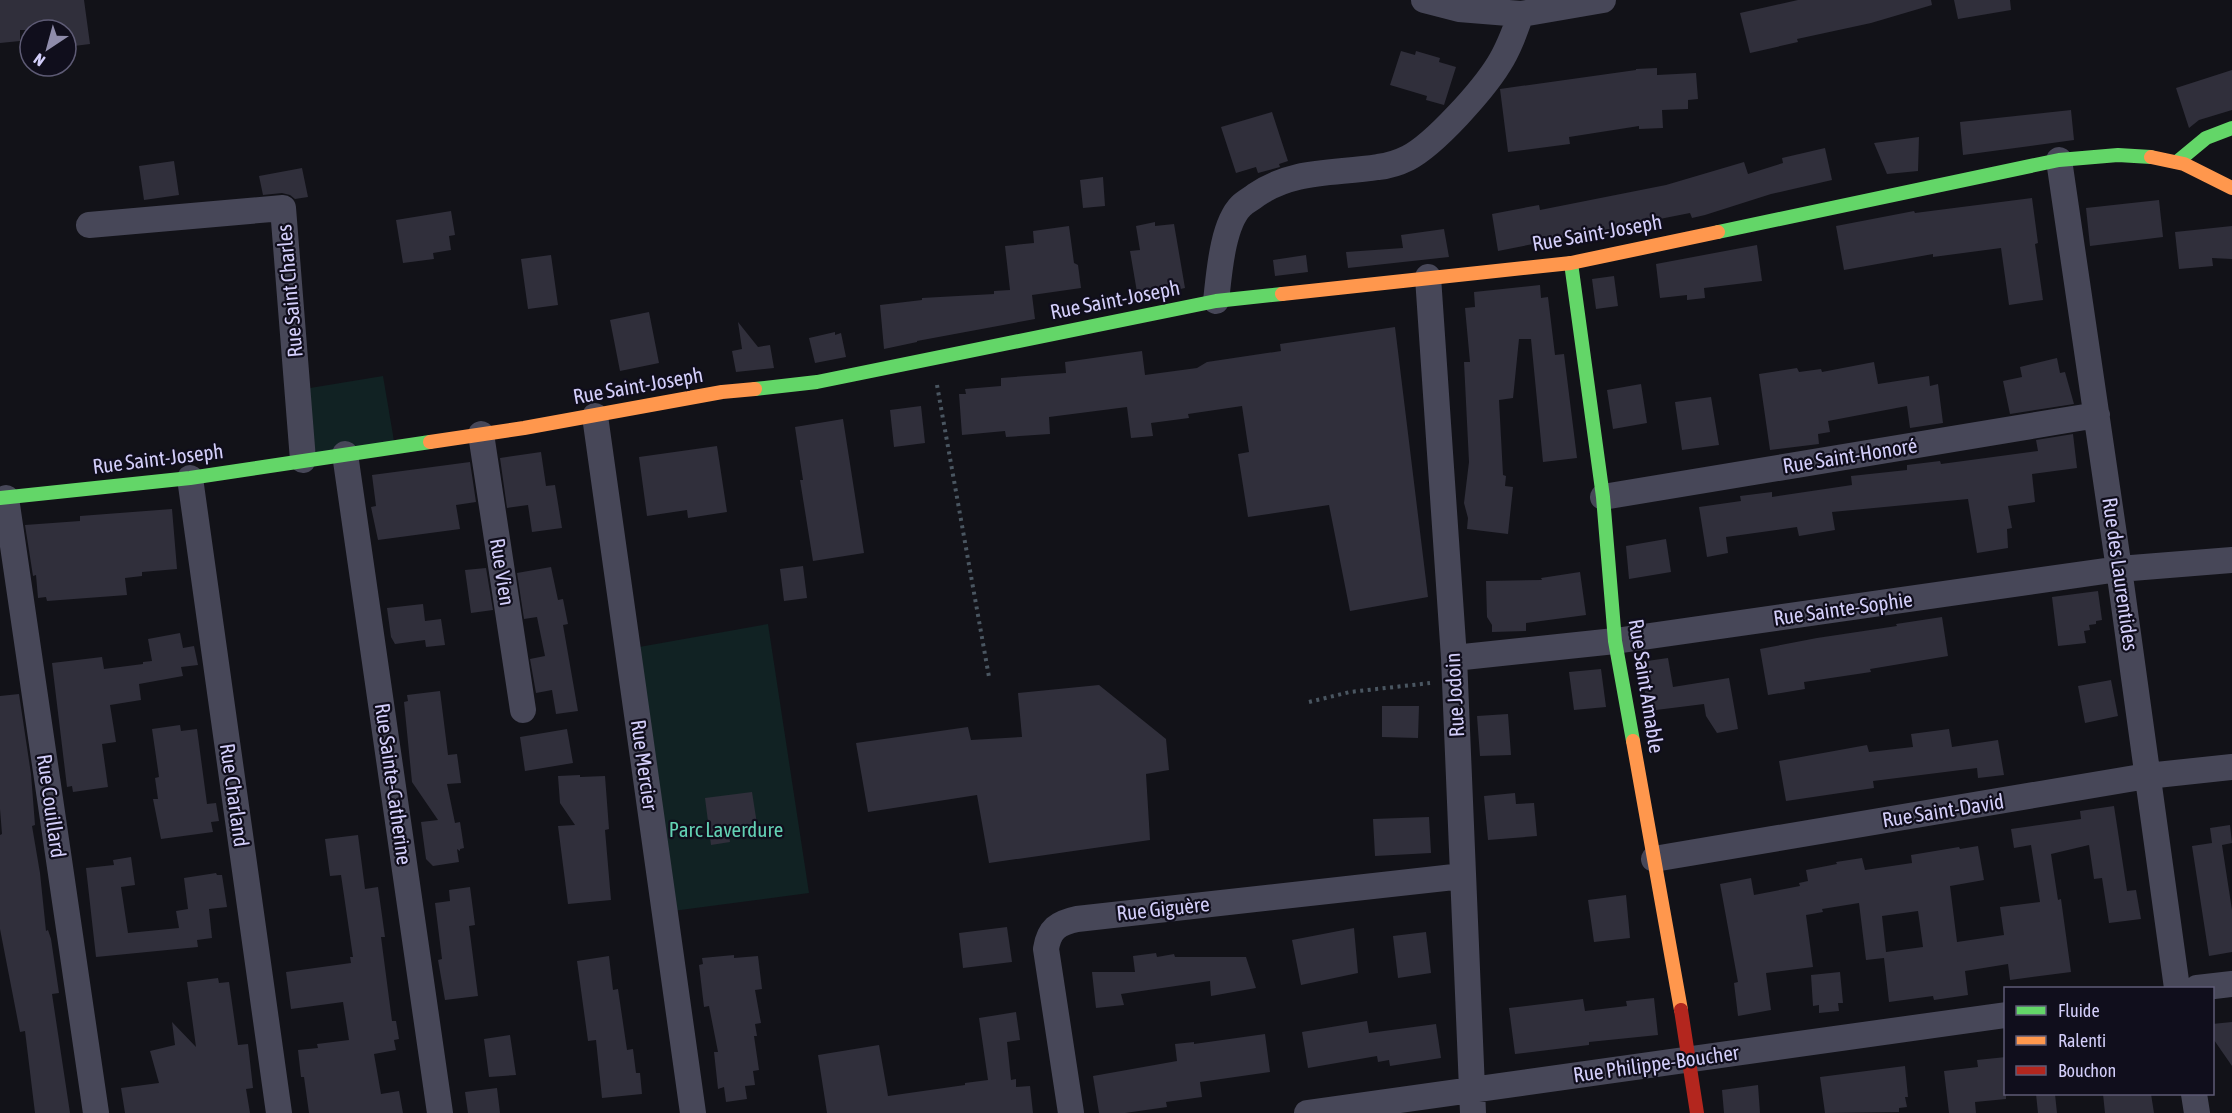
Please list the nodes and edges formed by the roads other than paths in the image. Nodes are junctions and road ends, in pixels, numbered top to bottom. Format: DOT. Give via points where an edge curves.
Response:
graph roads {
  1 [pos="1424,0"];
  2 [pos="1603,0"];
  3 [pos="1521,14"];
  4 [pos="2232,128"];
  5 [pos="2059,160"];
  6 [pos="2177,162"];
  7 [pos="2232,188"];
  8 [pos="89,225"];
  9 [pos="1571,263"];
  10 [pos="1428,277"];
  11 [pos="1216,302"];
  12 [pos="595,416"];
  13 [pos="2097,416"];
  14 [pos="481,434"];
  15 [pos="345,454"];
  16 [pos="303,460"];
  17 [pos="190,478"];
  18 [pos="1603,497"];
  19 [pos="3,498"];
  20 [pos="2232,560"];
  21 [pos="2119,569"];
  22 [pos="1615,641"];
  23 [pos="1455,669"];
  24 [pos="523,710"];
  25 [pos="2232,767"];
  26 [pos="2148,776"];
  27 [pos="1654,859"];
  28 [pos="1463,876"];
  29 [pos="2232,984"];
  30 [pos="2177,987"];
  31 [pos="2206,987"];
  32 [pos="2004,1015"];
  33 [pos="1690,1060"];
  34 [pos="2194,1095"];
  35 [pos="1472,1101"];
  36 [pos="96,1113"];
  37 [pos="279,1113"];
  38 [pos="440,1113"];
  39 [pos="693,1113"];
  40 [pos="1071,1113"];
  41 [pos="1307,1113"];
  42 [pos="1697,1113"];
  43 [pos="2197,1113"];
  1 -- 3 [label="street" via="1459,9"];
  2 -- 3 [label="street"];
  3 -- 11 [label="street" via="1499,64 1427,145 1407,158 1378,167 1303,175 1271,184 1240,207 1223,248"];
  4 -- 6 [label="street" via="2206,138"];
  5 -- 6 [label="street, Rue Saint-Joseph" via="2141,156"];
  5 -- 9 [label="street, Rue Saint-Joseph"];
  5 -- 13 [label="street, Rue des Laurentides"];
  6 -- 7 [label="street, Rue Saint-Joseph"];
  8 -- 16 [label="street, Rue Saint Charles" via="283,208"];
  9 -- 10 [label="street, Rue Saint-Joseph"];
  9 -- 18 [label="street, Rue Saint Amable"];
  10 -- 11 [label="street, Rue Saint-Joseph"];
  10 -- 23 [label="street, Rue Jodoin"];
  11 -- 12 [label="street, Rue Saint-Joseph" via="817,382 722,392"];
  12 -- 14 [label="street, Rue Saint-Joseph"];
  12 -- 39 [label="street, Rue Mercier"];
  13 -- 18 [label="street, Rue Saint-Honoré"];
  13 -- 21 [label="street, Rue des Laurentides"];
  14 -- 15 [label="street, Rue Saint-Joseph"];
  14 -- 24 [label="street, Rue Vien"];
  15 -- 16 [label="street, Rue Saint-Joseph"];
  15 -- 38 [label="street, Rue Sainte-Catherine"];
  16 -- 17 [label="street, Rue Saint-Joseph"];
  17 -- 19 [label="street, Rue Saint-Joseph"];
  17 -- 37 [label="street, Rue Charland"];
  18 -- 22 [label="street, Rue Saint Amable"];
  19 -- 36 [label="street, Rue Couillard"];
  20 -- 21 [label="street, Rue Sainte-Sophie"];
  21 -- 22 [label="street, Rue Sainte-Sophie"];
  21 -- 26 [label="street, Rue des Laurentides"];
  22 -- 23 [label="street, Rue Sainte-Sophie"];
  22 -- 27 [label="street, Rue Saint Amable"];
  23 -- 28 [label="street, Rue Jodoin"];
  25 -- 26 [label="street, Rue Saint-David"];
  26 -- 27 [label="street, Rue Saint-David"];
  26 -- 30 [label="street, Rue des Laurentides"];
  27 -- 33 [label="street, Rue Saint Amable"];
  28 -- 35 [label="street, Rue Jodoin"];
  28 -- 40 [label="street, Rue Giguère" via="1059,923 1048,936 1046,949"];
  29 -- 31 [label="street"];
  32 -- 33 [label="street, Rue Philippe-Boucher"];
  33 -- 35 [label="street, Rue Philippe-Boucher"];
  33 -- 42 [label="street, Rue Saint Amable"];
  34 -- 43 [label="street"];
  35 -- 41 [label="street, Rue Philippe-Boucher"];
}
